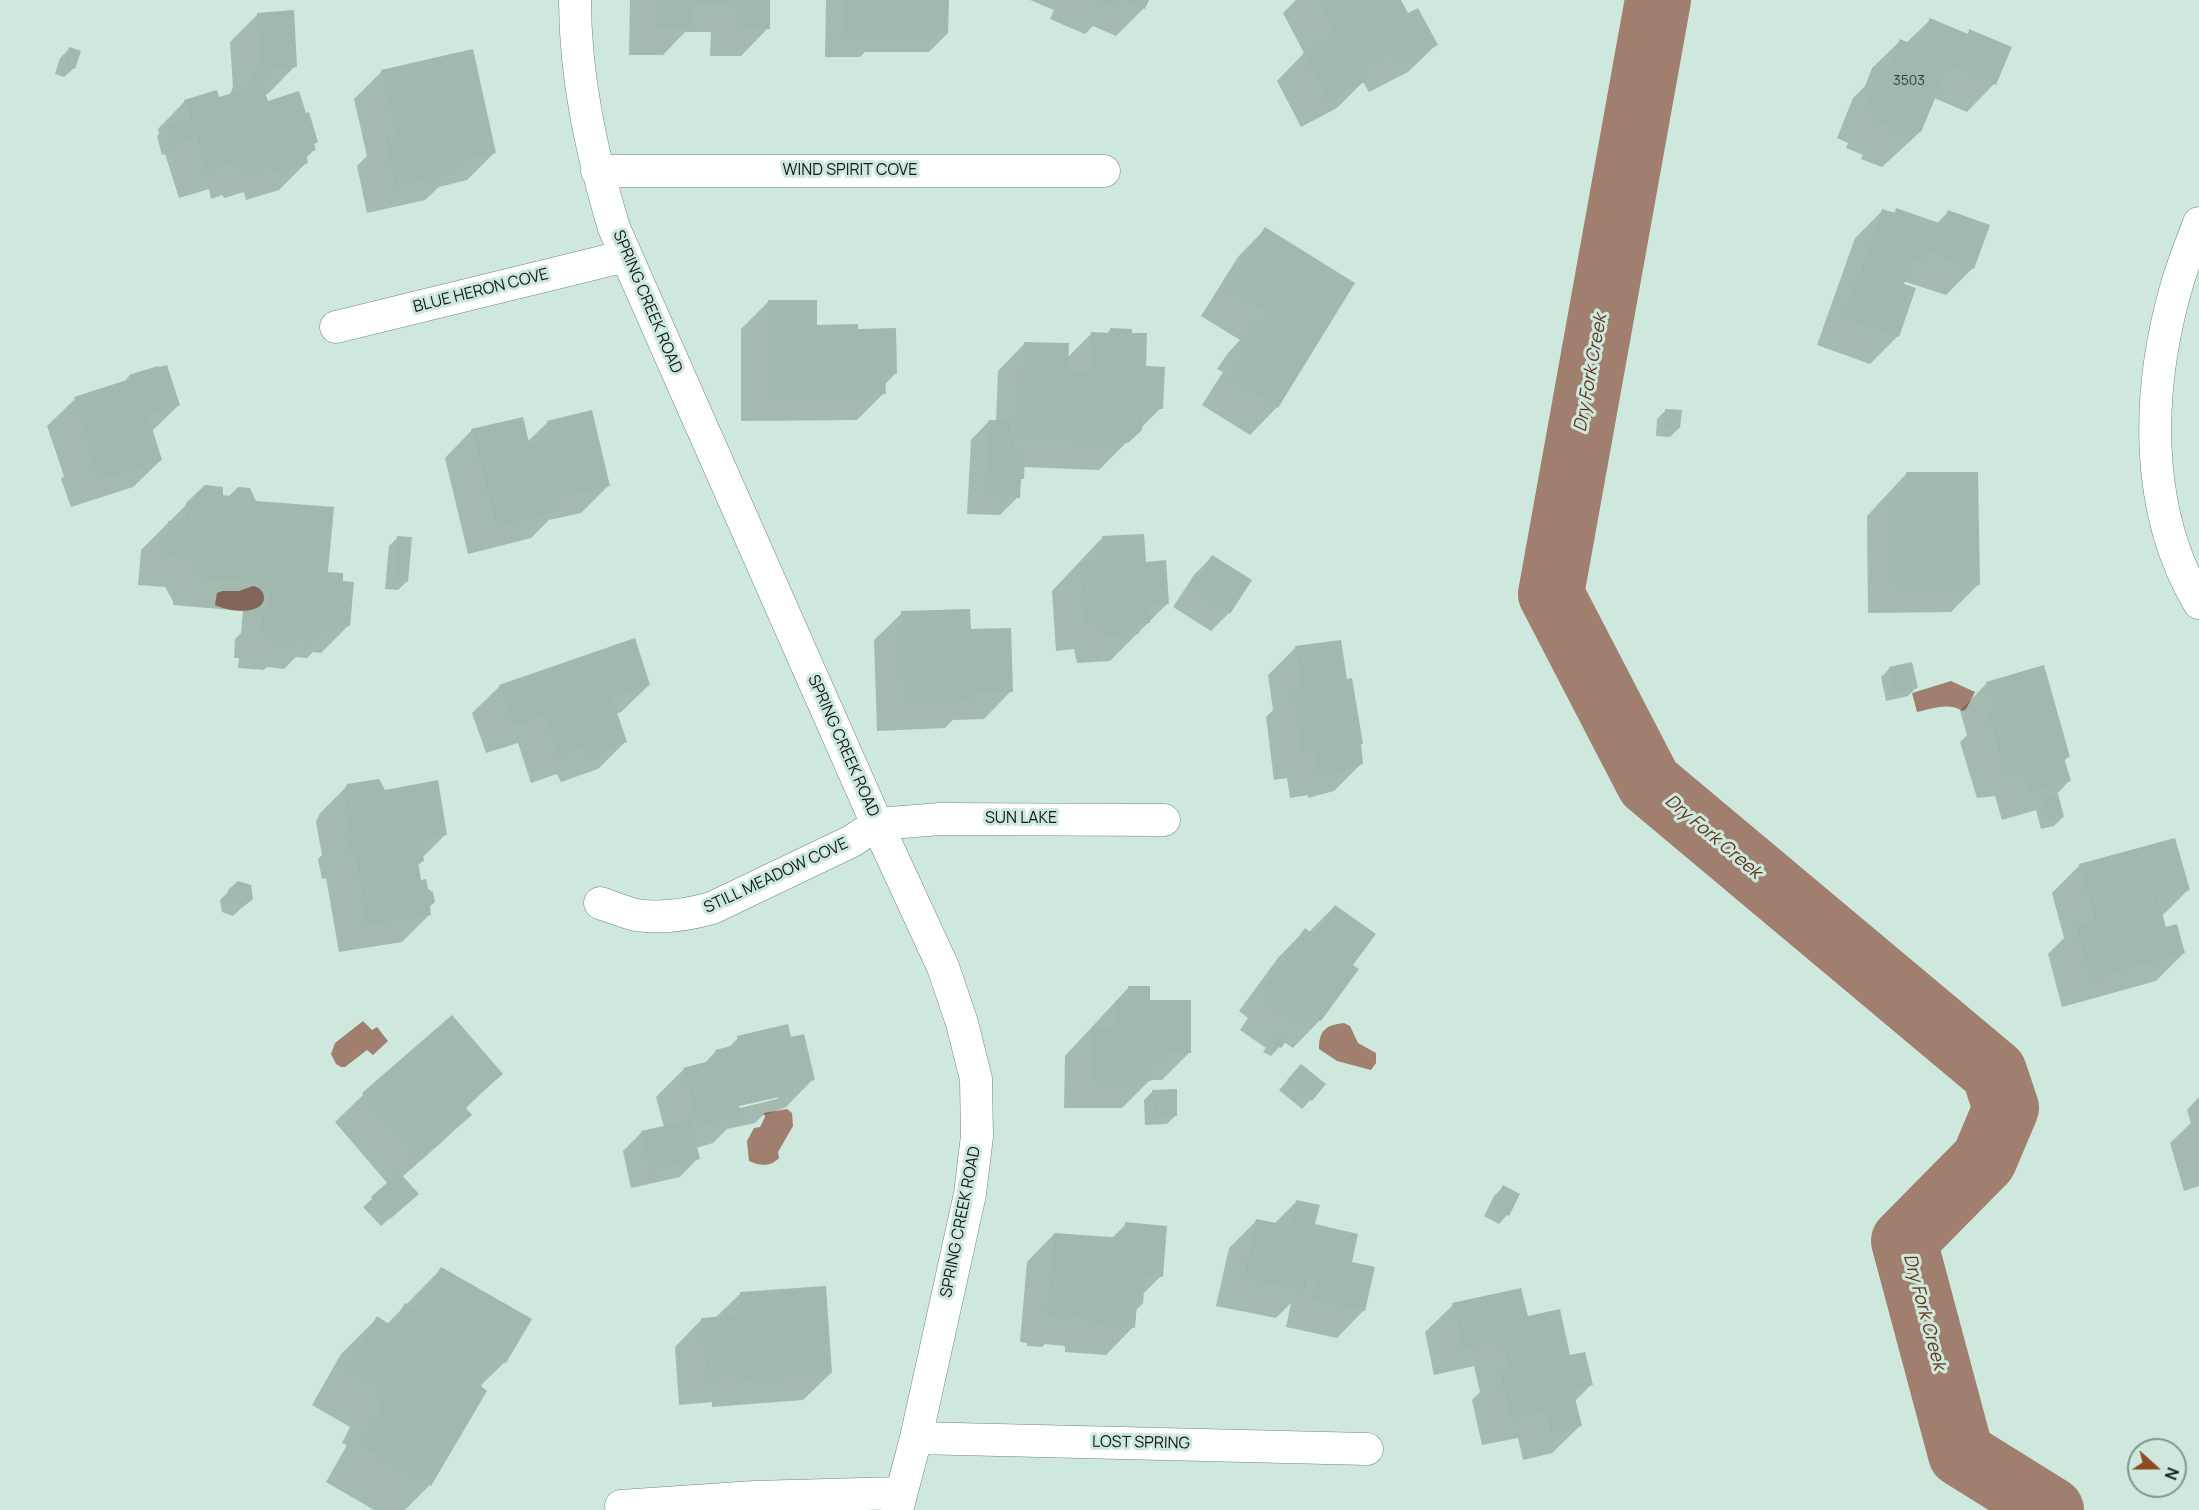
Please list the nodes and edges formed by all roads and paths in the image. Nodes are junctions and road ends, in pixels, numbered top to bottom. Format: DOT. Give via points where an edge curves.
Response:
graph roads {
  1 [pos="575,0"];
  2 [pos="597,171"];
  3 [pos="1104,171"];
  4 [pos="2199,223"];
  5 [pos="626,256"];
  6 [pos="336,327"];
  7 [pos="2199,603"];
  8 [pos="1164,820"];
  9 [pos="877,824"];
  10 [pos="600,903"];
  11 [pos="916,1438"];
  12 [pos="1367,1449"];
  13 [pos="899,1502"];
  14 [pos="621,1506"];
  1 -- 2 [label="street, SPRING CREEK ROAD" via="580,73"];
  2 -- 3 [label="street, WIND SPIRIT COVE"];
  2 -- 5 [label="street, SPRING CREEK ROAD"];
  4 -- 7 [label="street" via="2176,287 2163,344 2156,403 2156,459 2162,512"];
  5 -- 6 [label="street, BLUE HERON COVE"];
  5 -- 9 [label="street, SPRING CREEK ROAD"];
  8 -- 9 [label="street, SUN LAKE" via="940,819"];
  9 -- 10 [label="street, STILL MEADOW COVE" via="852,841 693,914 636,915"];
  9 -- 11 [label="street, SPRING CREEK ROAD" via="943,967 976,1079 977,1137 970,1194"];
  11 -- 12 [label="street, LOST SPRING"];
  11 -- 13 [label="street, SPRING CREEK ROAD"];
  13 -- 14 [label="street" via="754,1497"];
}
